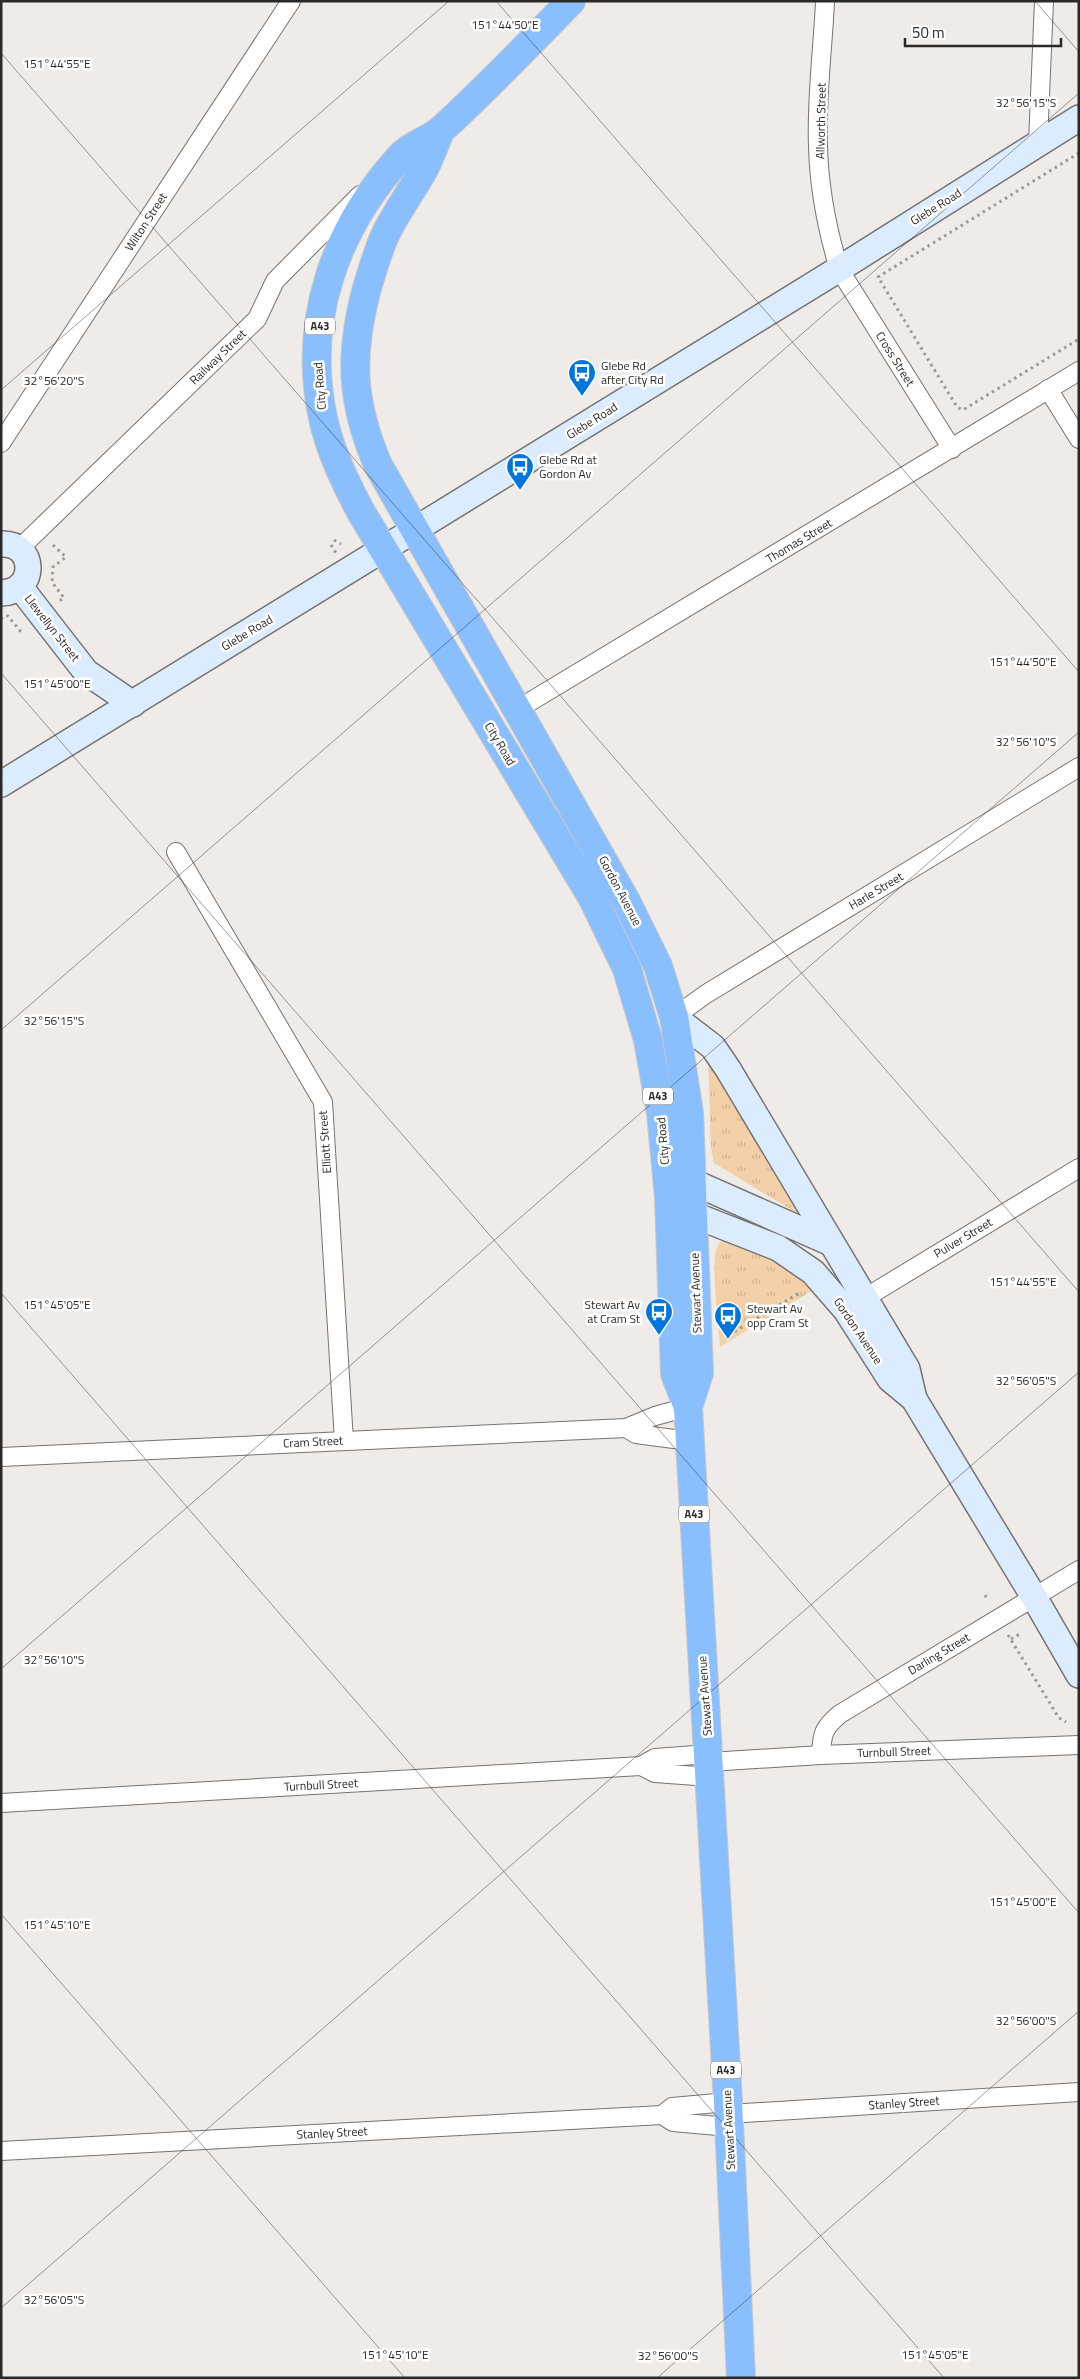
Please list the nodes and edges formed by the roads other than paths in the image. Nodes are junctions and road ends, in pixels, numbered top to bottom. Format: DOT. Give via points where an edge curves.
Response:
graph roads {
  1 [pos="291,1"];
  2 [pos="572,1"];
  3 [pos="825,1"];
  4 [pos="1044,1"];
  5 [pos="1079,118"];
  6 [pos="440,131"];
  7 [pos="1038,143"];
  8 [pos="402,154"];
  9 [pos="839,270"];
  10 [pos="1079,371"];
  11 [pos="1048,389"];
  12 [pos="1079,439"];
  13 [pos="1,442"];
  14 [pos="952,449"];
  15 [pos="416,530"];
  16 [pos="10,547"];
  17 [pos="383,550"];
  18 [pos="11,590"];
  19 [pos="133,704"];
  20 [pos="518,709"];
  21 [pos="1079,768"];
  22 [pos="1,784"];
  23 [pos="176,852"];
  24 [pos="674,1017"];
  25 [pos="1079,1168"];
  26 [pos="693,1182"];
  27 [pos="668,1197"];
  28 [pos="694,1215"];
  29 [pos="831,1242"];
  30 [pos="856,1304"];
  31 [pos="688,1407"];
  32 [pos="626,1428"];
  33 [pos="344,1441"];
  34 [pos="689,1441"];
  35 [pos="1,1457"];
  36 [pos="1079,1570"];
  37 [pos="1034,1597"];
  38 [pos="1079,1676"];
  39 [pos="1079,1745"];
  40 [pos="821,1755"];
  41 [pos="709,1765"];
  42 [pos="1,1804"];
  43 [pos="1079,2092"];
  44 [pos="729,2114"];
  45 [pos="662,2115"];
  46 [pos="1,2151"];
  47 [pos="741,2378"];
  1 -- 13 [label="street, Wilton Street"];
  2 -- 6 [label="highway, City Road / A43"];
  3 -- 9 [label="street, Allworth Street" via="818,145 823,204"];
  4 -- 7 [label="street"];
  5 -- 7 [label="main road, Glebe Road"];
  6 -- 8 [label="highway, City Road / A43"];
  6 -- 15 [label="highway, City Road / A43" via="423,170 386,233 372,271 356,341 357,400 368,442"];
  7 -- 9 [label="main road, Glebe Road"];
  8 -- 16 [label="street, Railway Street" via="275,281 257,319"];
  8 -- 17 [label="highway, City Road / A43" via="362,205 343,238 330,273 317,346 320,400 334,454 349,489"];
  9 -- 14 [label="street, Cross Street"];
  9 -- 15 [label="main road, Glebe Road"];
  10 -- 11 [label="street, Thomas Street"];
  11 -- 12 [label="street"];
  11 -- 14 [label="street, Thomas Street"];
  14 -- 20 [label="street, Thomas Street"];
  15 -- 17 [label="main road, Glebe Road"];
  15 -- 20 [label="highway, Gordon Avenue / A43"];
  16 -- 18 [label="main road" via="26,558 28,570 26,578"];
  17 -- 19 [label="main road, Glebe Road"];
  17 -- 27 [label="highway, City Road / A43" via="612,933 627,969 648,1040 661,1113"];
  18 -- 19 [label="main road, Llewellyn Street" via="86,672"];
  19 -- 22 [label="main road, Glebe Road"];
  20 -- 24 [label="highway, Gordon Avenue / A43" via="627,902 658,966"];
  21 -- 24 [label="street, Harle Street" via="706,994"];
  23 -- 33 [label="street, Elliott Street" via="323,1102"];
  24 -- 26 [label="highway, Stewart Avenue / A43" via="689,1113"];
  24 -- 29 [label="main road, Gordon Avenue" via="713,1047 728,1068"];
  25 -- 30 [label="street, Pulver Street"];
  26 -- 27 [label="main road"];
  26 -- 28 [label="highway, Stewart Avenue / A43"];
  26 -- 29 [label="main road"];
  27 -- 28 [label="main road, Gordon Avenue"];
  27 -- 31 [label="highway, City Road / A43" via="675,1374"];
  28 -- 30 [label="main road, Gordon Avenue" via="778,1248"];
  28 -- 31 [label="highway, Stewart Avenue / A43" via="699,1373"];
  29 -- 30 [label="main road, Gordon Avenue"];
  30 -- 37 [label="main road, Gordon Avenue" via="890,1379 914,1399"];
  31 -- 32 [label="street, Cram Street"];
  31 -- 34 [label="highway, Stewart Avenue / A43"];
  32 -- 33 [label="street, Cram Street"];
  32 -- 34 [label="street, Cram Street" via="636,1434"];
  33 -- 35 [label="street, Cram Street"];
  34 -- 41 [label="highway, Stewart Avenue / A43"];
  36 -- 37 [label="street, Darling Street"];
  37 -- 38 [label="main road, Gordon Avenue"];
  37 -- 40 [label="street, Darling Street" via="840,1714 822,1735"];
  39 -- 40 [label="street, Turnbull Street"];
  40 -- 41 [label="street, Turnbull Street"];
  41 -- 42 [label="street, Turnbull Street" via="655,1758 640,1766"];
  41 -- 44 [label="highway, Stewart Avenue / A43"];
  43 -- 44 [label="street, Stanley Street"];
  44 -- 45 [label="street, Stanley Street" via="673,2122"];
  44 -- 45 [label="street, Stanley Street" via="672,2106"];
  44 -- 47 [label="highway, Stewart Avenue / A43"];
  45 -- 46 [label="street, Stanley Street"];
}
